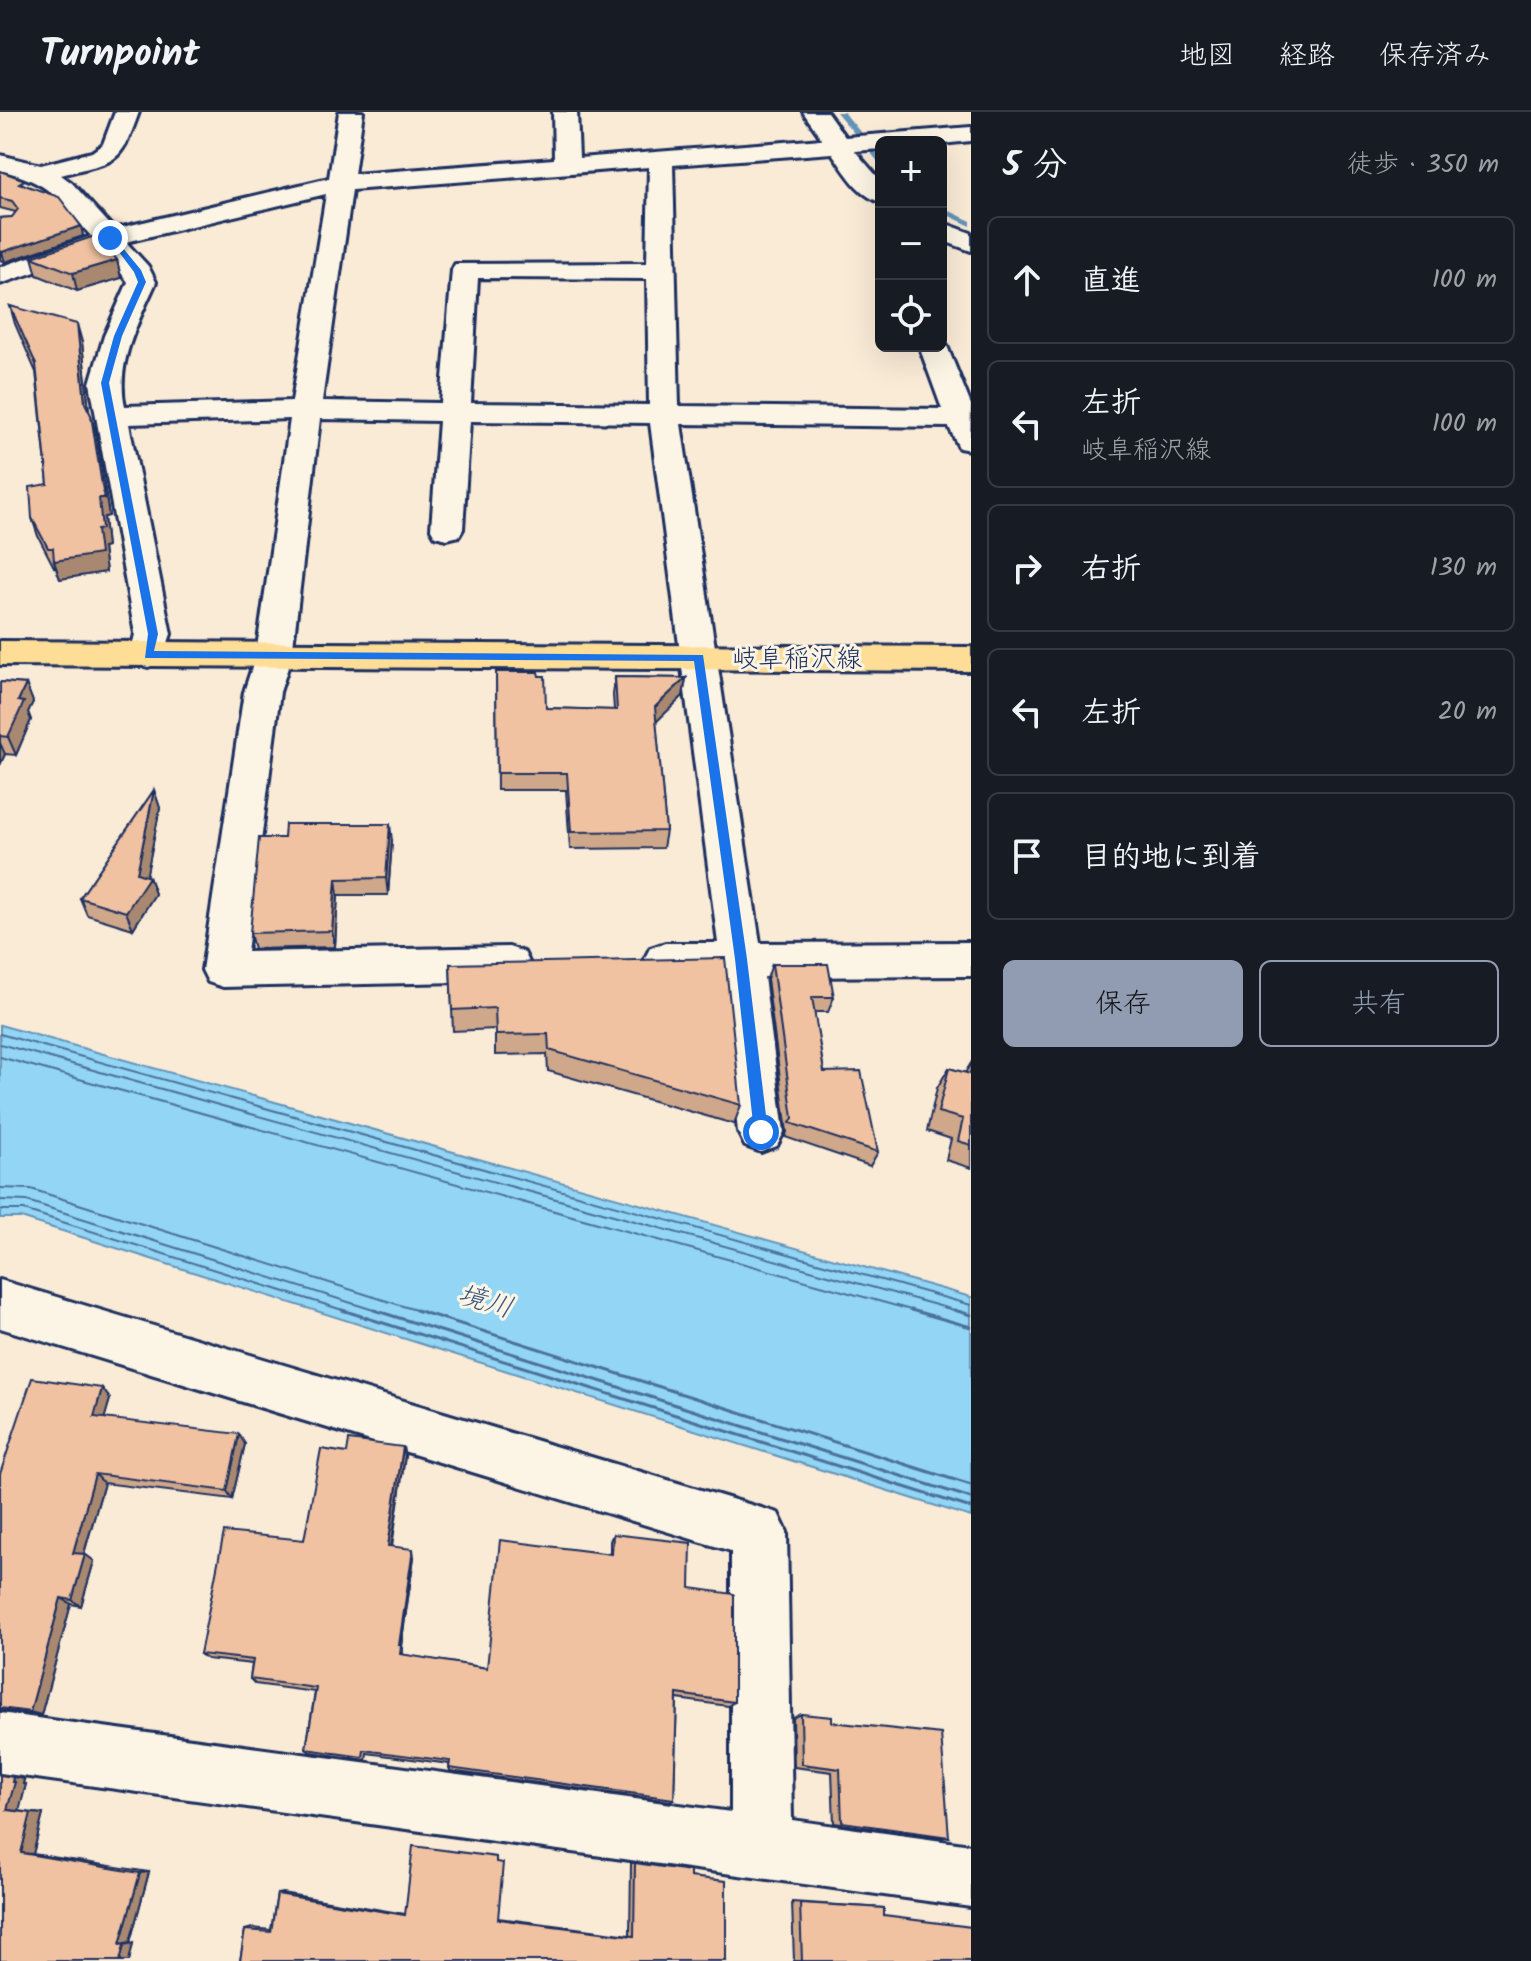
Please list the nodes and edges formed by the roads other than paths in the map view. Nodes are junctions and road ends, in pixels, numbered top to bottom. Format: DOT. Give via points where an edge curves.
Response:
graph roads {
  1 [pos="127,112"];
  2 [pos="351,112"];
  3 [pos="565,112"];
  4 [pos="815,112"];
  5 [pos="971,134"];
  6 [pos="869,140"];
  7 [pos="661,161"];
  8 [pos="0,162"];
  9 [pos="567,167"];
  10 [pos="41,173"];
  11 [pos="340,183"];
  12 [pos="875,194"];
  13 [pos="947,233"];
  14 [pos="110,238"];
  15 [pos="971,243"];
  16 [pos="660,271"];
  17 [pos="0,276"];
  18 [pos="936,352"];
  19 [pos="306,410"];
  20 [pos="454,412"];
  21 [pos="664,414"];
  22 [pos="112,415"];
  23 [pos="964,415"];
  24 [pos="447,529"];
  25 [pos="0,653"];
  26 [pos="148,655"];
  27 [pos="274,655"];
  28 [pos="699,657"];
  29 [pos="971,659"];
  30 [pos="741,959"];
  31 [pos="971,959"];
  32 [pos="631,961"];
  33 [pos="553,963"];
  34 [pos="761,1132"];
  35 [pos="0,1304"];
  36 [pos="0,1743"];
  37 [pos="762,1845"];
  38 [pos="971,1876"];
  1 -- 10 [label="street" via="114,148 107,153"];
  2 -- 11 [label="street"];
  3 -- 9 [label="street"];
  4 -- 6 [label="street"];
  5 -- 6 [label="street"];
  6 -- 7 [label="street"];
  6 -- 12 [label="street" via="863,179"];
  7 -- 9 [label="street"];
  7 -- 16 [label="street"];
  8 -- 10 [label="street"];
  9 -- 11 [label="street"];
  10 -- 14 [label="street" via="63,188"];
  11 -- 14 [label="street"];
  11 -- 19 [label="street"];
  13 -- 15 [label="street"];
  14 -- 17 [label="street"];
  14 -- 22 [label="street" via="142,282 105,383"];
  16 -- 20 [label="street" via="465,270"];
  16 -- 21 [label="street"];
  18 -- 23 [label="street"];
  19 -- 20 [label="street"];
  19 -- 22 [label="street"];
  19 -- 27 [label="street"];
  20 -- 21 [label="street"];
  20 -- 24 [label="street"];
  21 -- 23 [label="street"];
  21 -- 28 [label="street"];
  22 -- 26 [label="street" via="153,634"];
  25 -- 26 [label="main road, 岐阜稲沢線"];
  26 -- 27 [label="main road, 岐阜稲沢線"];
  27 -- 28 [label="main road, 岐阜稲沢線"];
  27 -- 33 [label="street" via="262,692 223,970"];
  28 -- 29 [label="main road, 岐阜稲沢線"];
  28 -- 30 [label="street"];
  30 -- 31 [label="street"];
  30 -- 32 [label="street"];
  30 -- 34 [label="street"];
  35 -- 37 [label="street" via="759,1532"];
  36 -- 37 [label="street"];
  37 -- 38 [label="street"];
}
